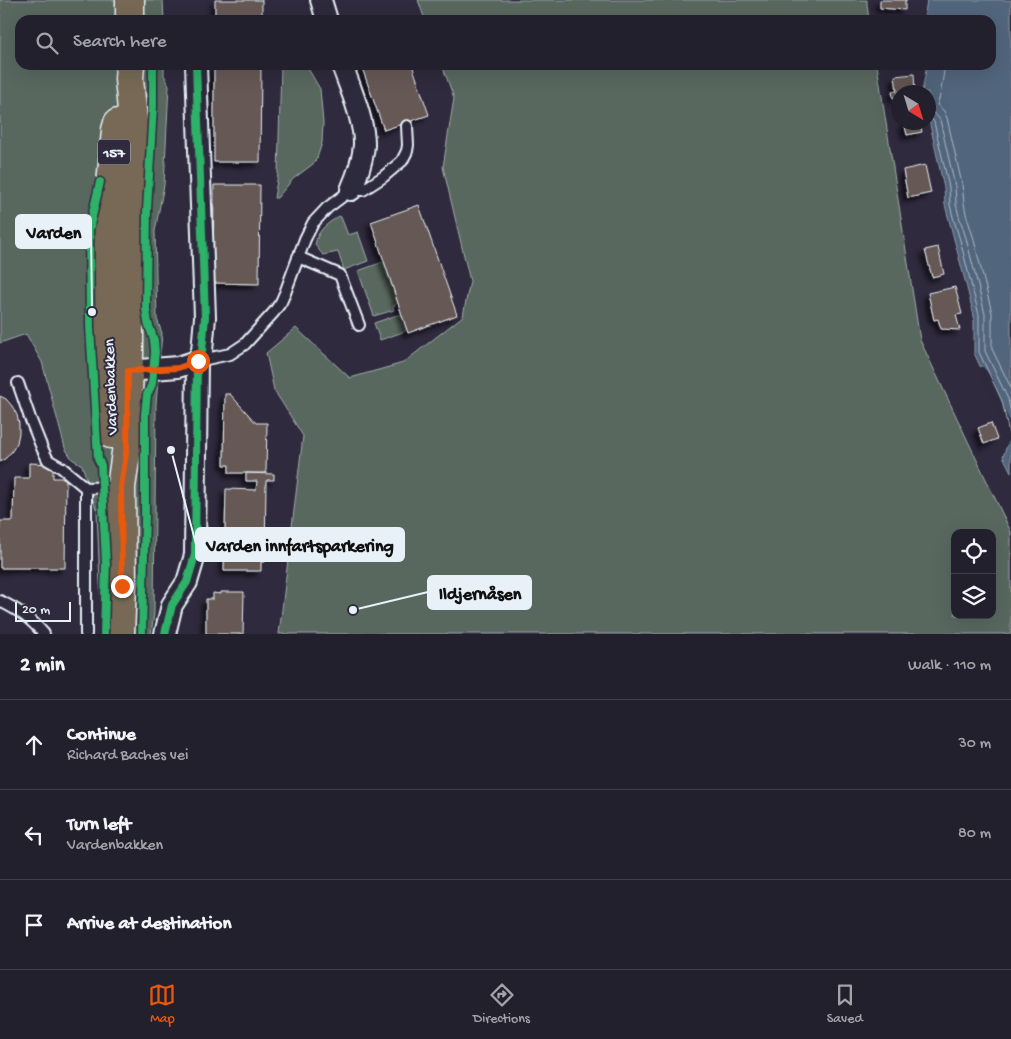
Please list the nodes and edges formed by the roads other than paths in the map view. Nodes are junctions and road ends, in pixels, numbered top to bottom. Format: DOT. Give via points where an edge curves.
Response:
graph roads {
  1 [pos="130,0"];
  2 [pos="321,0"];
  3 [pos="130,15"];
  4 [pos="326,15"];
  5 [pos="196,70"];
  6 [pos="344,70"];
  7 [pos="129,72"];
  8 [pos="407,126"];
  9 [pos="351,190"];
  10 [pos="298,257"];
  11 [pos="359,325"];
  12 [pos="204,360"];
  13 [pos="122,362"];
  14 [pos="18,383"];
  15 [pos="121,487"];
  16 [pos="86,488"];
  17 [pos="0,601"];
  18 [pos="44,634"];
  19 [pos="86,634"];
  20 [pos="120,634"];
  21 [pos="165,634"];
  1 -- 3 [label="main road"];
  2 -- 4 [label="street"];
  5 -- 12 [label="street"];
  6 -- 9 [label="street" via="360,118 364,143"];
  7 -- 13 [label="main road, Vardenbakken / 157" via="116,130 107,227"];
  8 -- 9 [label="lane" via="408,145 402,160 363,190"];
  9 -- 10 [label="lane" via="327,208 314,223"];
  10 -- 11 [label="lane" via="340,275"];
  10 -- 12 [label="lane" via="274,312 245,344 230,354"];
  12 -- 13 [label="street" via="178,368"];
  12 -- 21 [label="street" via="195,555 187,582 172,605"];
  13 -- 15 [label="main road, Vardenbakken / 157" via="112,447"];
  14 -- 16 [label="lane" via="48,460"];
  15 -- 16 [label="lane"];
  15 -- 20 [label="main road, Vardenbakken / 157"];
  16 -- 19 [label="lane"];
  17 -- 18 [label="lane" via="18,610"];
}
